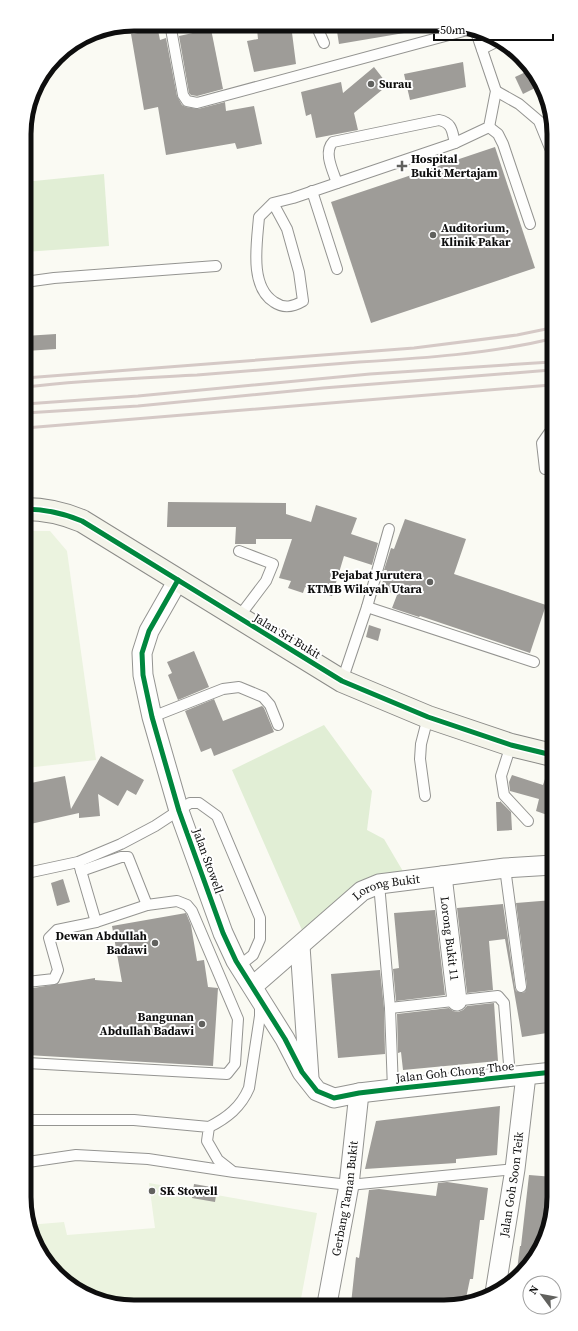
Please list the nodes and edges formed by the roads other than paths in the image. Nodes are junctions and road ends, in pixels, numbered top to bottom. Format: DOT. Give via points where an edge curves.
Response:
graph roads {
  1 [pos="171,31"];
  2 [pos="319,31"];
  3 [pos="459,32"];
  4 [pos="478,36"];
  5 [pos="324,43"];
  6 [pos="492,44"];
  7 [pos="482,49"];
  8 [pos="496,91"];
  9 [pos="488,127"];
  10 [pos="547,141"];
  11 [pos="455,143"];
  12 [pos="337,182"];
  13 [pos="312,191"];
  14 [pos="273,203"];
  15 [pos="530,224"];
  16 [pos="216,266"];
  17 [pos="337,269"];
  18 [pos="31,281"];
  19 [pos="547,437"];
  20 [pos="545,469"];
  21 [pos="31,509"];
  22 [pos="390,529"];
  23 [pos="239,551"];
  24 [pos="178,580"];
  25 [pos="367,607"];
  26 [pos="238,618"];
  27 [pos="534,662"];
  28 [pos="342,681"];
  29 [pos="152,717"];
  30 [pos="428,717"];
  31 [pos="278,725"];
  32 [pos="511,745"];
  33 [pos="547,754"];
  34 [pos="425,796"];
  35 [pos="179,810"];
  36 [pos="528,821"];
  37 [pos="547,865"];
  38 [pos="79,866"];
  39 [pos="505,868"];
  40 [pos="31,872"];
  41 [pos="442,876"];
  42 [pos="379,884"];
  43 [pos="147,906"];
  44 [pos="96,922"];
  45 [pos="300,946"];
  46 [pos="239,966"];
  47 [pos="31,982"];
  48 [pos="521,987"];
  49 [pos="257,992"];
  50 [pos="457,1001"];
  51 [pos="390,1008"];
  52 [pos="31,1063"];
  53 [pos="547,1073"];
  54 [pos="518,1075"];
  55 [pos="309,1080"];
  56 [pos="393,1089"];
  57 [pos="359,1093"];
  58 [pos="31,1120"];
  59 [pos="209,1127"];
  60 [pos="31,1162"];
  61 [pos="515,1169"];
  62 [pos="234,1172"];
  63 [pos="349,1185"];
  64 [pos="496,1285"];
  65 [pos="328,1300"];
  1 -- 3 [label="lane" via="183,95 188,101 197,103"];
  2 -- 5 [label="lane"];
  4 -- 7 [label="lane"];
  6 -- 7 [label="lane"];
  7 -- 8 [label="lane"];
  8 -- 9 [label="lane"];
  8 -- 10 [label="lane" via="519,104 539,121"];
  9 -- 11 [label="lane"];
  9 -- 15 [label="lane" via="498,134 503,144"];
  11 -- 12 [label="lane"];
  11 -- 12 [label="lane" via="451,126 440,120 332,142 328,153"];
  12 -- 13 [label="lane"];
  13 -- 14 [label="lane"];
  13 -- 17 [label="lane"];
  14 -- 14 [label="lane" via="259,217 256,260 260,285 270,299 281,306 294,306 303,301 299,272 287,229"];
  16 -- 18 [label="lane"];
  19 -- 20 [label="lane" via="542,443"];
  21 -- 24 [label="street, Jalan Sri Bukit" via="62,513 82,521"];
  22 -- 25 [label="lane"];
  23 -- 26 [label="lane" via="273,564 266,581"];
  24 -- 26 [label="street, Jalan Sri Bukit"];
  24 -- 29 [label="street, Jalan Stowell" via="149,631 142,653 143,675"];
  25 -- 27 [label="lane"];
  25 -- 28 [label="lane"];
  26 -- 28 [label="street, Jalan Sri Bukit"];
  28 -- 30 [label="street, Jalan Sri Bukit"];
  29 -- 31 [label="lane" via="223,689 239,688 263,697 270,705"];
  29 -- 35 [label="street, Jalan Stowell"];
  30 -- 32 [label="street, Jalan Sri Bukit"];
  30 -- 34 [label="lane" via="420,760"];
  32 -- 33 [label="street, Jalan Sri Bukit"];
  32 -- 36 [label="lane" via="501,776 504,795"];
  35 -- 38 [label="lane" via="155,826"];
  35 -- 46 [label="street, Jalan Stowell" via="223,933"];
  35 -- 46 [label="lane" via="190,802 199,803 217,816 260,918 260,939 253,955"];
  37 -- 39 [label="street, Lorong Bukit"];
  38 -- 40 [label="lane"];
  38 -- 43 [label="lane" via="128,857"];
  38 -- 44 [label="lane"];
  39 -- 41 [label="street, Lorong Bukit"];
  39 -- 48 [label="lane"];
  41 -- 42 [label="street, Lorong Bukit"];
  41 -- 50 [label="street, Lorong Bukit 11"];
  42 -- 45 [label="street, Lorong Bukit" via="362,892"];
  42 -- 51 [label="lane"];
  43 -- 44 [label="lane"];
  43 -- 52 [label="lane" via="177,901 187,905 192,911 238,1019 235,1064 227,1074"];
  44 -- 47 [label="lane" via="57,930 50,938 58,970 54,979"];
  45 -- 49 [label="street, Lorong Bukit"];
  45 -- 55 [label="street"];
  46 -- 49 [label="street, Jalan Stowell"];
  49 -- 55 [label="street, Jalan Stowell"];
  49 -- 59 [label="lane" via="260,1016 249,1088 238,1108"];
  50 -- 51 [label="lane"];
  50 -- 54 [label="lane" via="498,996 504,1002"];
  51 -- 56 [label="lane"];
  53 -- 54 [label="street, Jalan Goh Chong Thoe"];
  54 -- 56 [label="street, Jalan Goh Chong Thoe"];
  54 -- 61 [label="street, Jalan Goh Soon Teik"];
  55 -- 57 [label="street, Jalan Stowell" via="318,1091 334,1098"];
  56 -- 57 [label="street, Jalan Goh Chong Thoe"];
  57 -- 63 [label="street, Gerbang Taman Bukit"];
  58 -- 59 [label="lane" via="134,1120"];
  59 -- 62 [label="lane" via="207,1141 218,1160"];
  60 -- 62 [label="lane" via="76,1155 148,1159"];
  61 -- 63 [label="lane"];
  61 -- 64 [label="street, Jalan Goh Soon Teik"];
  62 -- 63 [label="lane"];
  63 -- 65 [label="street, Gerbang Taman Bukit"];
}
